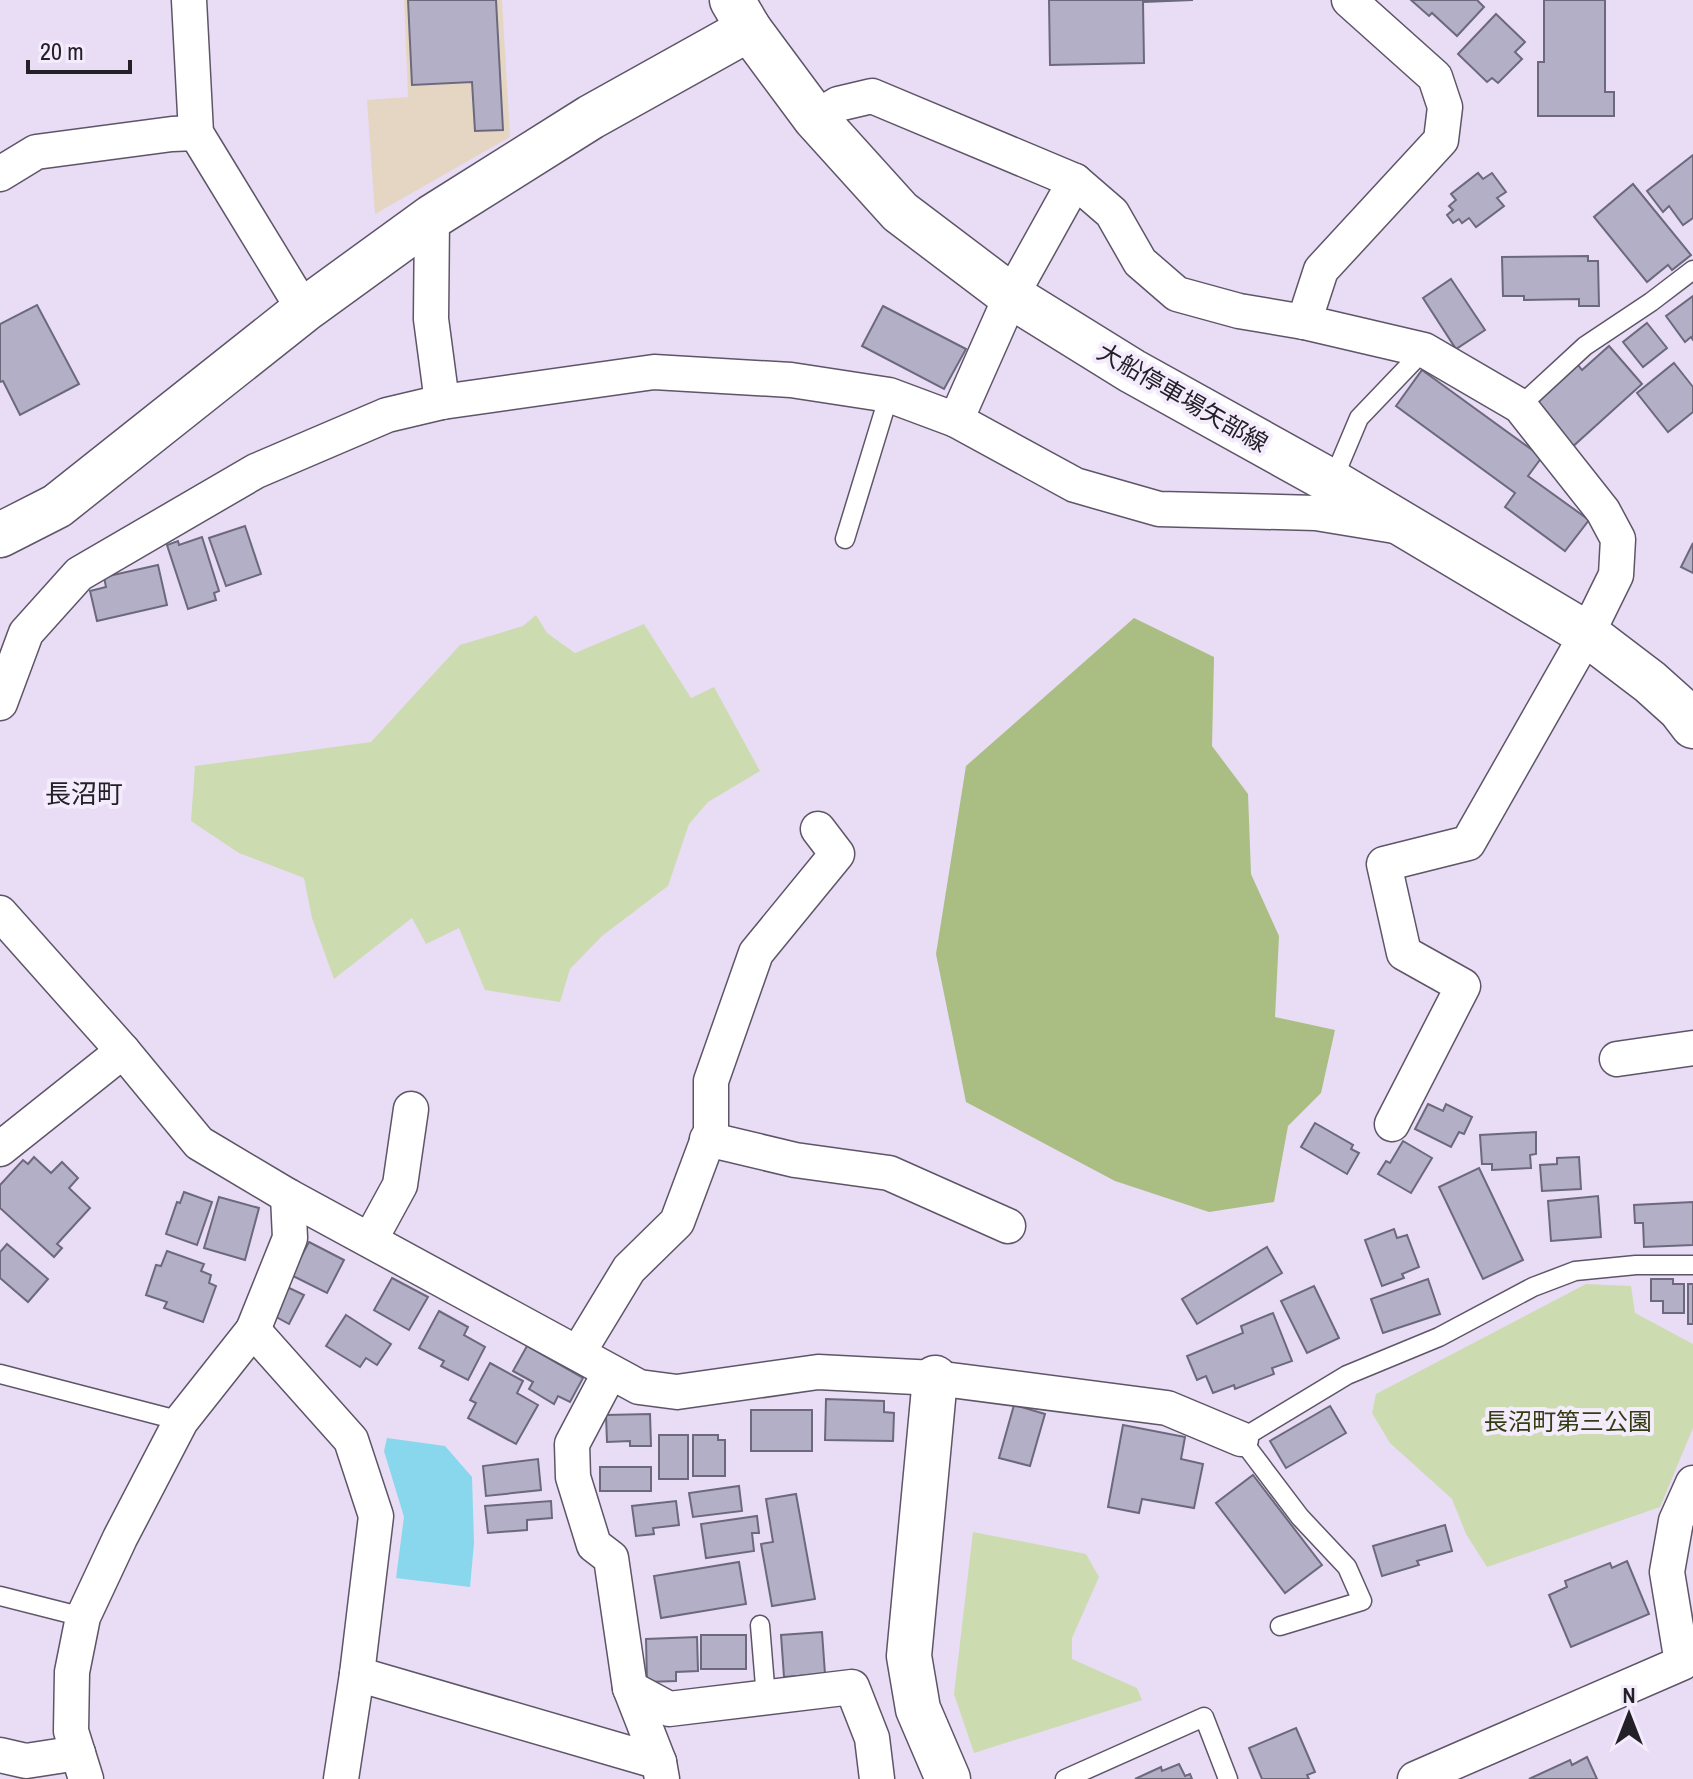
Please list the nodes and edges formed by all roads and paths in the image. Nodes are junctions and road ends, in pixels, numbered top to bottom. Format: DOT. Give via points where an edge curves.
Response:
graph roads {
  1 [pos="189,0"];
  2 [pos="1349,0"];
  3 [pos="741,15"];
  4 [pos="815,118"];
  5 [pos="196,133"];
  6 [pos="0,174"];
  7 [pos="1075,181"];
  8 [pos="432,217"];
  9 [pos="1693,270"];
  10 [pos="1011,296"];
  11 [pos="304,310"];
  12 [pos="1304,322"];
  13 [pos="1424,350"];
  14 [pos="889,395"];
  15 [pos="442,402"];
  16 [pos="1520,406"];
  17 [pos="956,420"];
  18 [pos="1332,482"];
  19 [pos="1411,528"];
  20 [pos="0,535"];
  21 [pos="845,539"];
  22 [pos="1587,634"];
  23 [pos="0,703"];
  24 [pos="1693,726"];
  25 [pos="818,829"];
  26 [pos="0,913"];
  27 [pos="1693,1048"];
  28 [pos="123,1051"];
  29 [pos="1617,1059"];
  30 [pos="411,1109"];
  31 [pos="1392,1124"];
  32 [pos="707,1139"];
  33 [pos="0,1149"];
  34 [pos="288,1196"];
  35 [pos="1008,1226"];
  36 [pos="370,1240"];
  37 [pos="1693,1265"];
  38 [pos="253,1330"];
  39 [pos="578,1353"];
  40 [pos="610,1372"];
  41 [pos="0,1374"];
  42 [pos="935,1378"];
  43 [pos="181,1421"];
  44 [pos="1241,1439"];
  45 [pos="1693,1483"];
  46 [pos="0,1596"];
  47 [pos="83,1617"];
  48 [pos="760,1625"];
  49 [pos="1280,1626"];
  50 [pos="357,1674"];
  51 [pos="630,1688"];
  52 [pos="766,1698"];
  53 [pos="0,1755"];
  54 [pos="82,1766"];
  55 [pos="660,1770"];
  56 [pos="341,1779"];
  57 [pos="877,1779"];
  58 [pos="948,1779"];
  59 [pos="1065,1779"];
  60 [pos="1228,1779"];
  61 [pos="1415,1779"];
  1 -- 5 [label="street"];
  2 -- 12 [label="street" via="1435,77 1445,107 1441,140 1321,270"];
  3 -- 4 [label="street, 大船停車場矢部線"];
  3 -- 8 [label="street"];
  4 -- 7 [label="street" via="838,104 872,96"];
  4 -- 10 [label="street, 大船停車場矢部線" via="900,212"];
  5 -- 6 [label="street" via="36,152"];
  5 -- 11 [label="street"];
  7 -- 10 [label="street"];
  7 -- 12 [label="street" via="1112,213 1140,262 1177,294"];
  8 -- 11 [label="street"];
  8 -- 15 [label="street" via="431,319"];
  9 -- 16 [label="lane" via="1585,346"];
  10 -- 17 [label="street"];
  10 -- 18 [label="street, 大船停車場矢部線" via="1132,371"];
  11 -- 20 [label="street" via="57,506"];
  12 -- 13 [label="street"];
  13 -- 16 [label="street"];
  13 -- 18 [label="lane" via="1359,418"];
  14 -- 15 [label="street" via="791,380 654,372"];
  14 -- 17 [label="street"];
  14 -- 21 [label="lane"];
  15 -- 23 [label="street" via="387,415 256,471 79,574 26,633"];
  16 -- 22 [label="street" via="1603,511 1618,539 1616,575"];
  17 -- 19 [label="street" via="1075,485 1159,509 1316,513"];
  18 -- 19 [label="street, 大船停車場矢部線"];
  19 -- 22 [label="street, 大船停車場矢部線"];
  22 -- 24 [label="street, 大船停車場矢部線" via="1650,682"];
  22 -- 31 [label="street" via="1468,843 1384,864 1404,953 1463,986"];
  25 -- 32 [label="street" via="837,854 756,953 711,1081"];
  26 -- 28 [label="street"];
  27 -- 29 [label="street"];
  28 -- 33 [label="street"];
  28 -- 34 [label="street" via="199,1143"];
  30 -- 36 [label="street" via="400,1185"];
  32 -- 35 [label="street" via="795,1160 889,1173"];
  32 -- 39 [label="street" via="677,1222 629,1269"];
  34 -- 36 [label="street"];
  34 -- 38 [label="street" via="290,1238"];
  36 -- 39 [label="street"];
  37 -- 44 [label="lane" via="1575,1271 1533,1287 1439,1337 1347,1375"];
  38 -- 43 [label="street"];
  38 -- 50 [label="street" via="351,1440 376,1516"];
  39 -- 40 [label="street"];
  40 -- 42 [label="street" via="639,1387 677,1392 818,1372"];
  40 -- 51 [label="street" via="572,1444 573,1477 594,1545 611,1558"];
  41 -- 43 [label="lane"];
  42 -- 44 [label="street" via="1167,1408"];
  42 -- 58 [label="street" via="909,1656 918,1709"];
  43 -- 47 [label="street"];
  44 -- 49 [label="lane" via="1300,1517 1347,1567 1362,1601"];
  45 -- 61 [label="street" via="1676,1521 1667,1572 1682,1663"];
  46 -- 47 [label="lane"];
  47 -- 54 [label="street" via="72,1672 71,1731"];
  48 -- 52 [label="lane"];
  50 -- 55 [label="street"];
  50 -- 56 [label="street"];
  51 -- 52 [label="street" via="669,1709"];
  51 -- 55 [label="street"];
  52 -- 57 [label="street" via="852,1687 872,1738"];
  53 -- 54 [label="street"];
  59 -- 60 [label="lane" via="1204,1717"];
}
